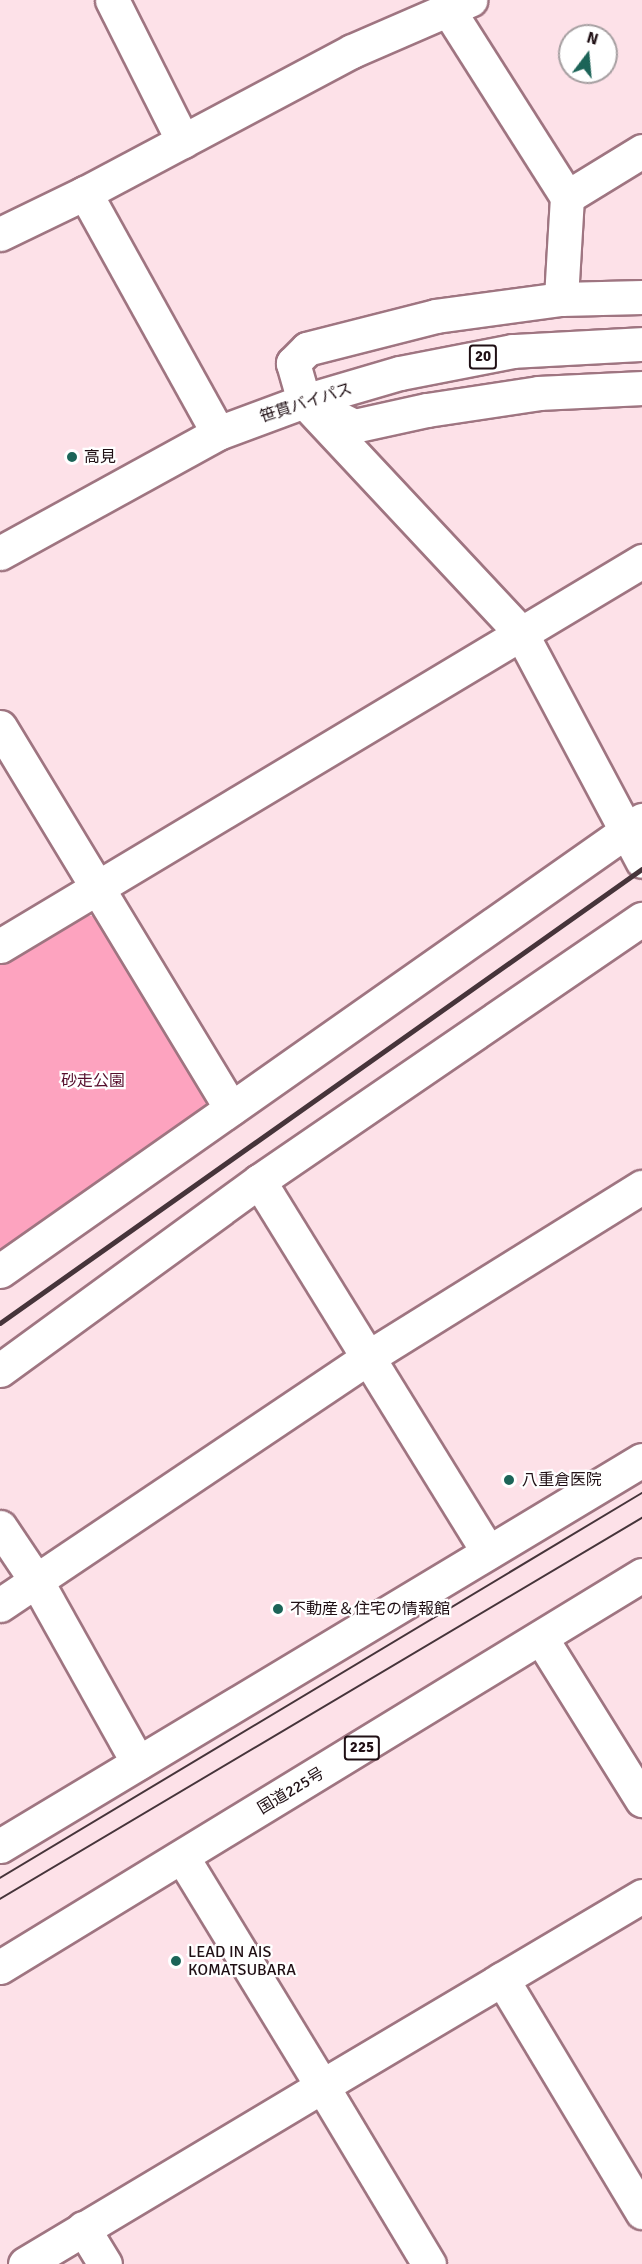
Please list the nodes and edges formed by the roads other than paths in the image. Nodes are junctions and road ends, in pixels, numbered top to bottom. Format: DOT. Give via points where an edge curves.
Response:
graph roads {
  1 [pos="112,0"];
  2 [pos="459,5"];
  3 [pos="183,141"];
  4 [pos="642,151"];
  5 [pos="85,193"];
  6 [pos="567,197"];
  7 [pos="0,234"];
  8 [pos="642,297"];
  9 [pos="561,299"];
  10 [pos="642,344"];
  11 [pos="642,388"];
  12 [pos="316,398"];
  13 [pos="218,433"];
  14 [pos="0,554"];
  15 [pos="642,561"];
  16 [pos="521,633"];
  17 [pos="0,728"];
  18 [pos="634,826"];
  19 [pos="642,861"];
  20 [pos="97,887"];
  21 [pos="642,919"];
  22 [pos="0,946"];
  23 [pos="231,1108"];
  24 [pos="259,1181"];
  25 [pos="642,1187"];
  26 [pos="0,1271"];
  27 [pos="370,1356"];
  28 [pos="0,1370"];
  29 [pos="642,1460"];
  30 [pos="0,1527"];
  31 [pos="488,1552"];
  32 [pos="642,1575"];
  33 [pos="37,1582"];
  34 [pos="0,1605"];
  35 [pos="541,1638"];
  36 [pos="138,1763"];
  37 [pos="642,1800"];
  38 [pos="0,1846"];
  39 [pos="182,1857"];
  40 [pos="642,1896"];
  41 [pos="0,1967"];
  42 [pos="502,1979"];
  43 [pos="322,2086"];
  44 [pos="642,2212"];
  45 [pos="83,2228"];
  46 [pos="25,2264"];
  47 [pos="105,2264"];
  48 [pos="429,2264"];
  1 -- 3 [label="main road"];
  2 -- 3 [label="main road" via="352,51"];
  2 -- 6 [label="main road"];
  3 -- 5 [label="main road"];
  4 -- 6 [label="main road"];
  5 -- 7 [label="main road"];
  5 -- 13 [label="main road"];
  6 -- 9 [label="main road"];
  8 -- 9 [label="main road"];
  9 -- 12 [label="main road" via="436,316 307,349 293,363"];
  10 -- 12 [label="main road, 笹貫バイパス / 20" via="513,351 400,374"];
  11 -- 12 [label="main road" via="539,393 354,426"];
  12 -- 13 [label="main road, 笹貫バイパス / 20"];
  12 -- 16 [label="main road"];
  13 -- 14 [label="main road, 笹貫バイパス / 20"];
  15 -- 16 [label="main road"];
  16 -- 18 [label="main road"];
  16 -- 20 [label="main road"];
  17 -- 20 [label="main road"];
  18 -- 19 [label="main road"];
  18 -- 23 [label="main road"];
  20 -- 22 [label="main road"];
  20 -- 23 [label="main road"];
  21 -- 24 [label="main road"];
  23 -- 26 [label="main road"];
  24 -- 27 [label="main road"];
  24 -- 28 [label="main road"];
  25 -- 27 [label="main road"];
  27 -- 31 [label="main road"];
  27 -- 33 [label="main road"];
  29 -- 31 [label="main road"];
  30 -- 33 [label="main road"];
  31 -- 36 [label="main road"];
  32 -- 35 [label="main road, 国道225号 / 225"];
  33 -- 34 [label="main road"];
  33 -- 36 [label="main road"];
  35 -- 37 [label="main road"];
  35 -- 39 [label="main road, 国道225号 / 225"];
  36 -- 38 [label="main road"];
  39 -- 41 [label="main road, 国道225号 / 225"];
  39 -- 43 [label="main road"];
  40 -- 42 [label="main road"];
  42 -- 43 [label="main road"];
  42 -- 44 [label="main road"];
  43 -- 45 [label="main road"];
  43 -- 48 [label="main road"];
  45 -- 46 [label="main road"];
  45 -- 47 [label="main road"];
}
